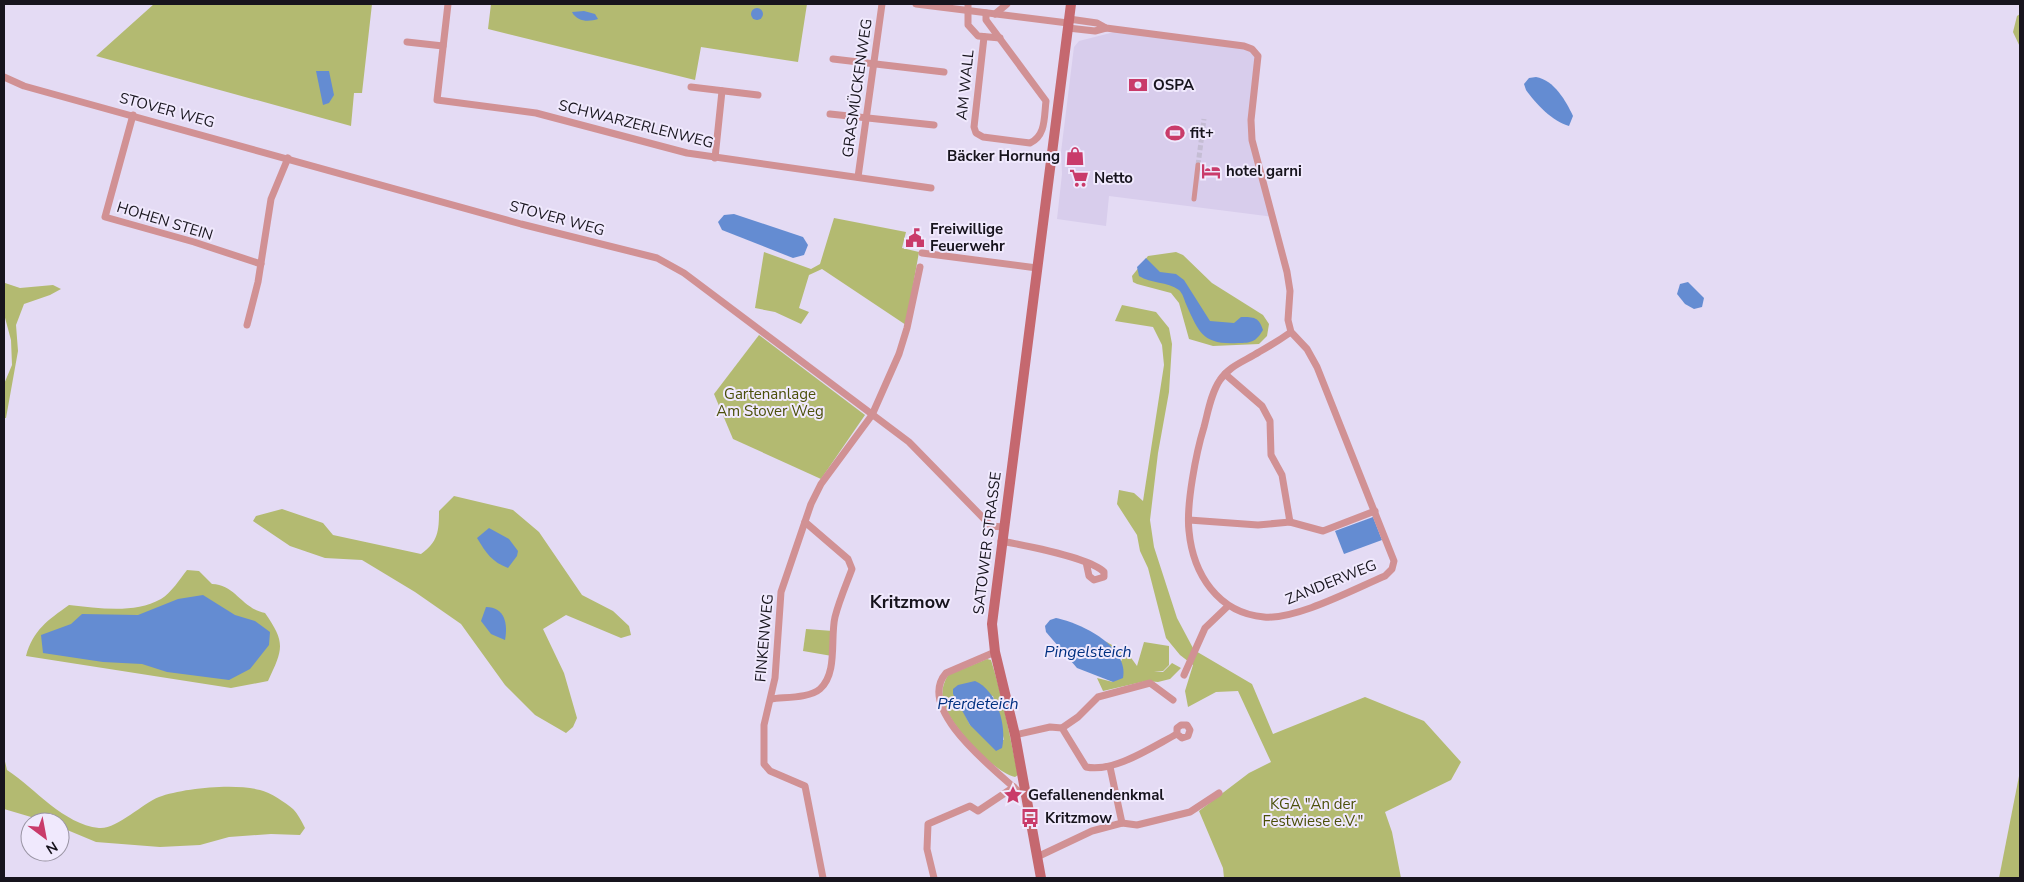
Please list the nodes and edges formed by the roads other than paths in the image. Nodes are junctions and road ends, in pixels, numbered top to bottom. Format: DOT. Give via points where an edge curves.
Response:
graph roads {
  1 [pos="448,4"];
  2 [pos="882,4"];
  3 [pos="916,4"];
  4 [pos="1007,4"];
  5 [pos="1071,4"];
  6 [pos="968,7"];
  7 [pos="986,13"];
  8 [pos="995,14"];
  9 [pos="1068,24"];
  10 [pos="984,37"];
  11 [pos="1000,38"];
  12 [pos="407,42"];
  13 [pos="443,46"];
  14 [pos="833,59"];
  15 [pos="874,64"];
  16 [pos="944,72"];
  17 [pos="4,77"];
  18 [pos="691,87"];
  19 [pos="722,91"];
  20 [pos="758,95"];
  21 [pos="830,114"];
  22 [pos="133,115"];
  23 [pos="866,118"];
  24 [pos="934,125"];
  25 [pos="288,158"];
  26 [pos="715,158"];
  27 [pos="1198,165"];
  28 [pos="858,177"];
  29 [pos="932,188"];
  30 [pos="1194,198"];
  31 [pos="922,253"];
  32 [pos="261,264"];
  33 [pos="920,267"];
  34 [pos="1037,268"];
  35 [pos="247,325"];
  36 [pos="1291,332"];
  37 [pos="1225,374"];
  38 [pos="872,415"];
  39 [pos="1375,511"];
  40 [pos="1189,520"];
  41 [pos="805,522"];
  42 [pos="1290,522"];
  43 [pos="1003,527"];
  44 [pos="1001,541"];
  45 [pos="1086,562"];
  46 [pos="1228,606"];
  47 [pos="994,652"];
  48 [pos="1184,675"];
  49 [pos="771,699"];
  50 [pos="1173,700"];
  51 [pos="1062,728"];
  52 [pos="1177,734"];
  53 [pos="1014,735"];
  54 [pos="1110,767"];
  55 [pos="1014,787"];
  56 [pos="1219,793"];
  57 [pos="1026,794"];
  58 [pos="1122,823"];
  59 [pos="1037,857"];
  60 [pos="823,878"];
  61 [pos="934,878"];
  62 [pos="1041,878"];
  1 -- 13 [label="street"];
  2 -- 15 [label="street, GRASMÜCKENWEG"];
  3 -- 6 [label="street"];
  4 -- 8 [label="street"];
  5 -- 9 [label="main road, SATOWER STRASSE"];
  6 -- 7 [label="street"];
  6 -- 10 [label="street, AM WALL" via="968,25 978,36"];
  7 -- 8 [label="street"];
  7 -- 11 [label="street, AM WALL" via="986,20"];
  8 -- 9 [label="street"];
  9 -- 34 [label="main road, SATOWER STRASSE"];
  9 -- 36 [label="street" via="1097,23 1106,28 1244,46 1258,56 1252,140 1287,272"];
  10 -- 11 [label="street, AM WALL"];
  10 -- 11 [label="street, AM WALL" via="976,133 983,137 1030,143 1041,135 1046,101"];
  12 -- 13 [label="street"];
  13 -- 26 [label="street, SCHWARZERLENWEG" via="436,100 536,113"];
  14 -- 15 [label="street"];
  15 -- 16 [label="street"];
  15 -- 23 [label="street, GRASMÜCKENWEG"];
  17 -- 22 [label="street, STOVER WEG" via="24,86"];
  18 -- 19 [label="street"];
  19 -- 20 [label="street"];
  19 -- 26 [label="street"];
  21 -- 23 [label="street"];
  22 -- 25 [label="street, STOVER WEG"];
  22 -- 32 [label="street, HOHEN STEIN" via="105,217"];
  23 -- 24 [label="street"];
  23 -- 28 [label="street, GRASMÜCKENWEG"];
  25 -- 32 [label="street" via="271,199"];
  25 -- 38 [label="street, STOVER WEG" via="521,224 657,258 684,273"];
  26 -- 28 [label="street, SCHWARZERLENWEG"];
  27 -- 30 [label="street"];
  28 -- 29 [label="street, SCHWARZERLENWEG"];
  31 -- 34 [label="street"];
  32 -- 35 [label="street"];
  33 -- 38 [label="street, FINKENWEG" via="904,342"];
  34 -- 43 [label="main road, SATOWER STRASSE"];
  36 -- 37 [label="street, ZANDERWEG"];
  36 -- 39 [label="street, ZANDERWEG" via="1313,358"];
  37 -- 40 [label="street, ZANDERWEG" via="1219,382 1197,451"];
  37 -- 42 [label="street" via="1262,406 1270,421 1271,455 1282,476"];
  38 -- 41 [label="street, FINKENWEG" via="821,484"];
  38 -- 43 [label="street, STOVER WEG" via="909,442 991,526"];
  39 -- 42 [label="street" via="1323,532"];
  39 -- 46 [label="street, ZANDERWEG" via="1394,561 1385,576 1278,617 1254,615"];
  40 -- 42 [label="street" via="1258,525"];
  40 -- 46 [label="street, ZANDERWEG" via="1189,532 1203,580"];
  41 -- 49 [label="street, FINKENWEG" via="781,592"];
  41 -- 49 [label="street, FINKENWEG" via="848,559 852,569 835,617 829,672 824,685 806,694"];
  43 -- 44 [label="main road, SATOWER STRASSE"];
  44 -- 45 [label="street"];
  44 -- 47 [label="main road, SATOWER STRASSE" via="992,618"];
  46 -- 48 [label="street" via="1206,628"];
  47 -- 53 [label="main road, SATOWER STRASSE"];
  47 -- 55 [label="street" via="946,673 938,688 941,707 955,729"];
  49 -- 60 [label="street, FINKENWEG" via="764,725 764,764 770,771 802,783 806,789"];
  50 -- 51 [label="street" via="1150,683 1098,697"];
  51 -- 53 [label="street" via="1050,727"];
  51 -- 54 [label="street" via="1086,767"];
  52 -- 54 [label="street"];
  53 -- 57 [label="main road, SATOWER STRASSE"];
  54 -- 58 [label="street"];
  55 -- 57 [label="street"];
  55 -- 61 [label="street" via="978,811 970,806 928,824 927,849"];
  56 -- 58 [label="street" via="1195,810 1174,817 1137,825"];
  57 -- 59 [label="main road, SATOWER STRASSE"];
  58 -- 59 [label="street" via="1092,831"];
  59 -- 62 [label="main road, SATOWER STRASSE"];
}
